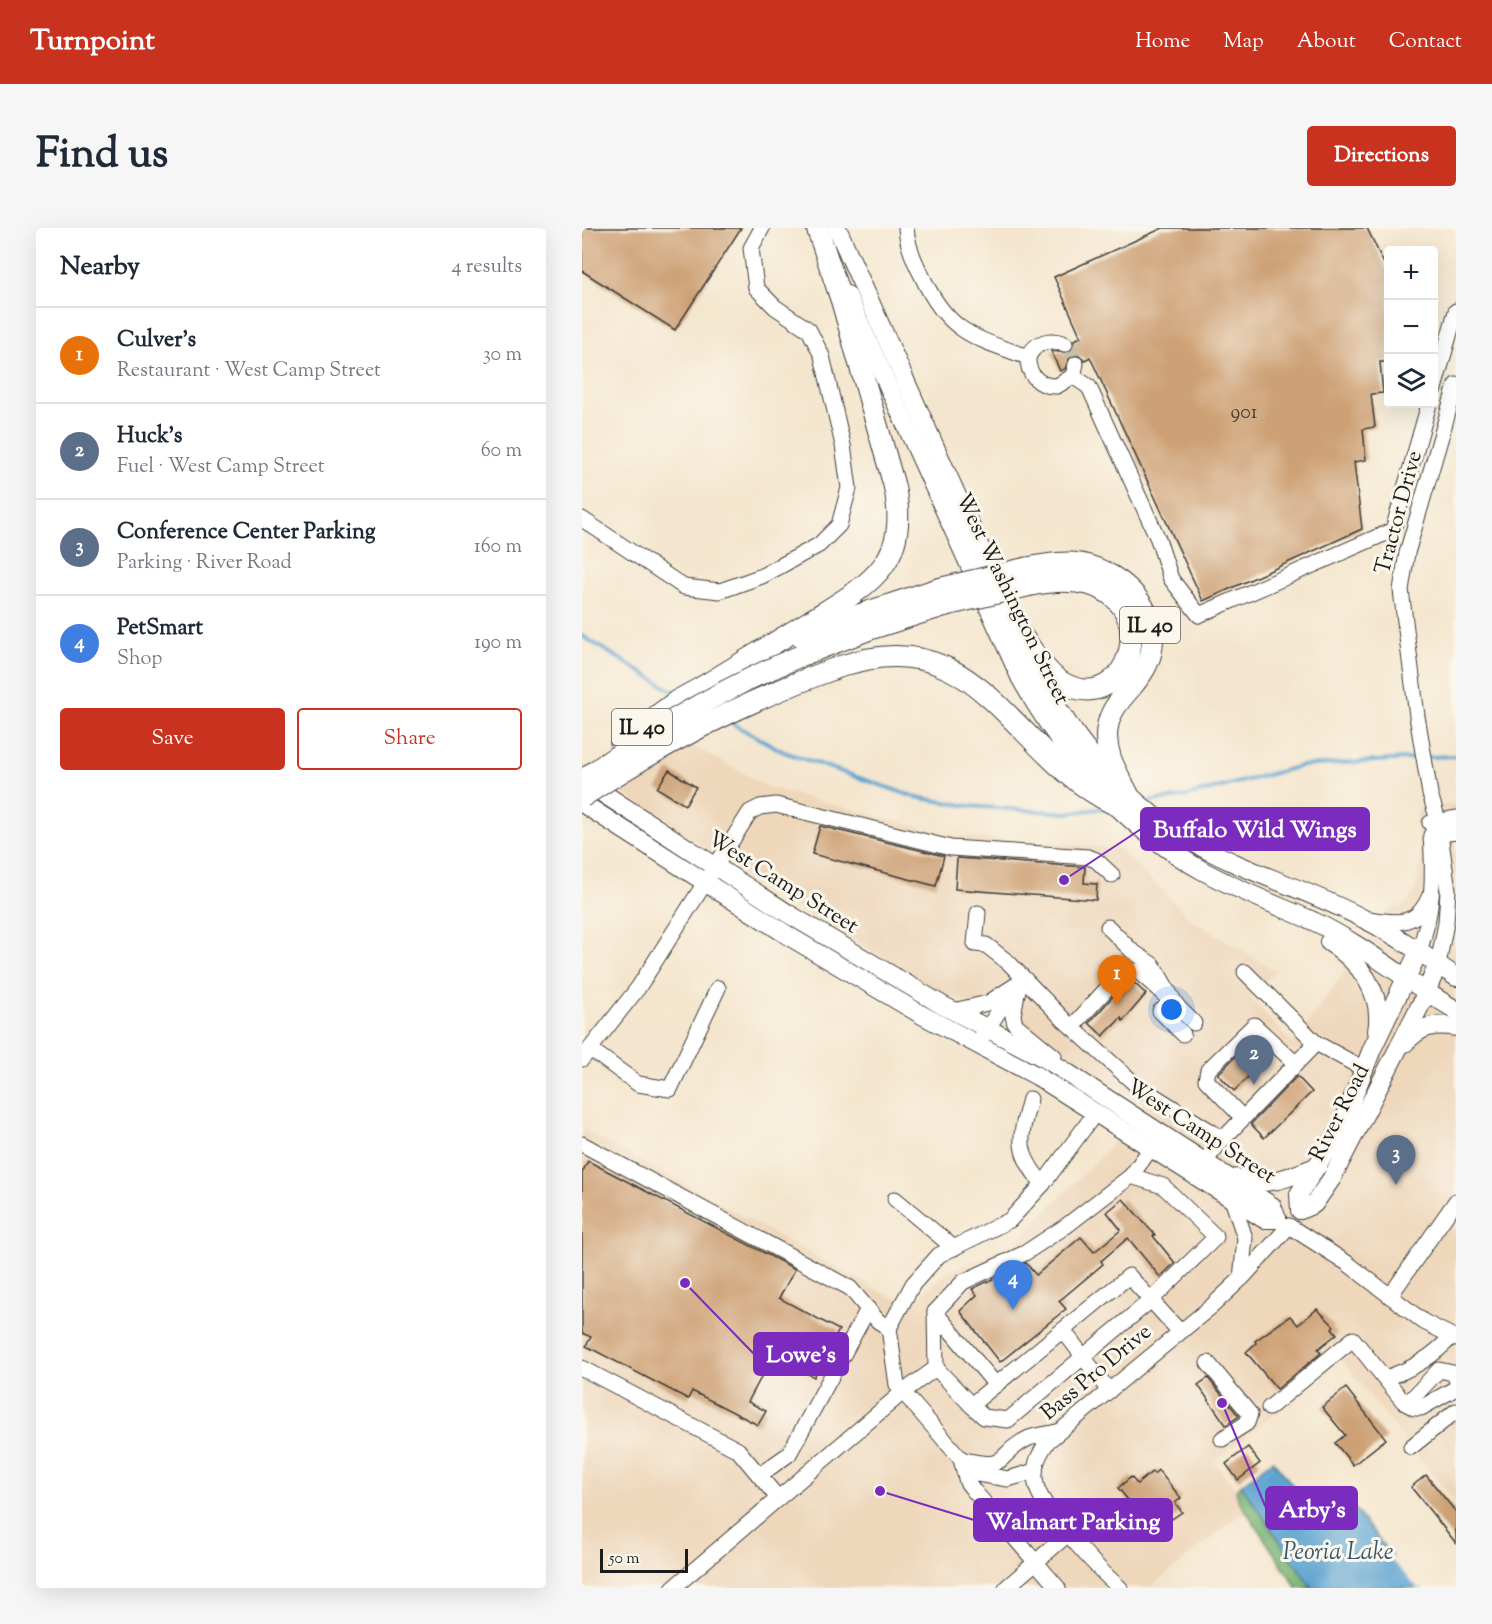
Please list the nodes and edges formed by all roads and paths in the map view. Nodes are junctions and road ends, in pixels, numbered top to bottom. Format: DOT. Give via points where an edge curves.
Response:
graph roads {
  1 [pos="762,228"];
  2 [pos="817,228"];
  3 [pos="837,228"];
  4 [pos="906,228"];
  5 [pos="1456,311"];
  6 [pos="1065,344"];
  7 [pos="1028,357"];
  8 [pos="1438,375"];
  9 [pos="1456,385"];
  10 [pos="1428,408"];
  11 [pos="582,519"];
  12 [pos="1029,576"];
  13 [pos="1015,628"];
  14 [pos="786,648"];
  15 [pos="1106,764"];
  16 [pos="1074,770"];
  17 [pos="582,772"];
  18 [pos="582,780"];
  19 [pos="582,797"];
  20 [pos="1121,799"];
  21 [pos="582,803"];
  22 [pos="1456,818"];
  23 [pos="1435,828"];
  24 [pos="1456,832"];
  25 [pos="716,867"];
  26 [pos="1112,875"];
  27 [pos="705,882"];
  28 [pos="1441,887"];
  29 [pos="1272,906"];
  30 [pos="978,913"];
  31 [pos="1363,918"];
  32 [pos="1108,927"];
  33 [pos="1456,927"];
  34 [pos="1419,951"];
  35 [pos="1245,972"];
  36 [pos="1121,973"];
  37 [pos="1408,973"];
  38 [pos="1456,977"];
  39 [pos="1432,979"];
  40 [pos="1020,987"];
  41 [pos="1164,987"];
  42 [pos="718,988"];
  43 [pos="1177,1006"];
  44 [pos="1456,1010"];
  45 [pos="953,1011"];
  46 [pos="1160,1011"];
  47 [pos="1194,1023"];
  48 [pos="1456,1027"];
  49 [pos="986,1028"];
  50 [pos="1072,1028"];
  51 [pos="1183,1034"];
  52 [pos="1316,1043"];
  53 [pos="978,1045"];
  54 [pos="1372,1049"];
  55 [pos="586,1054"];
  56 [pos="1296,1064"];
  57 [pos="1364,1070"];
  58 [pos="1387,1070"];
  59 [pos="1072,1075"];
  60 [pos="1030,1099"];
  61 [pos="1096,1112"];
  62 [pos="1243,1118"];
  63 [pos="1222,1139"];
  64 [pos="582,1144"];
  65 [pos="1151,1148"];
  66 [pos="1205,1161"];
  67 [pos="1318,1166"];
  68 [pos="1227,1175"];
  69 [pos="1131,1176"];
  70 [pos="1043,1184"];
  71 [pos="895,1199"];
  72 [pos="1232,1200"];
  73 [pos="1456,1201"];
  74 [pos="1300,1210"];
  75 [pos="1283,1222"];
  76 [pos="954,1248"];
  77 [pos="1241,1279"];
  78 [pos="1390,1296"];
  79 [pos="1152,1300"];
  80 [pos="868,1309"];
  81 [pos="935,1312"];
  82 [pos="889,1328"];
  83 [pos="1063,1330"];
  84 [pos="1180,1332"];
  85 [pos="1454,1337"];
  86 [pos="1083,1356"];
  87 [pos="1208,1363"];
  88 [pos="582,1368"];
  89 [pos="936,1368"];
  90 [pos="1385,1378"];
  91 [pos="1456,1380"];
  92 [pos="996,1385"];
  93 [pos="1456,1388"];
  94 [pos="1109,1391"];
  95 [pos="903,1392"];
  96 [pos="1407,1404"];
  97 [pos="971,1406"];
  98 [pos="1269,1408"];
  99 [pos="1456,1411"];
  100 [pos="1060,1431"];
  101 [pos="1222,1439"];
  102 [pos="1411,1448"];
  103 [pos="963,1466"];
  104 [pos="1035,1471"];
  105 [pos="761,1474"];
  106 [pos="778,1498"];
  107 [pos="1069,1533"];
  108 [pos="1036,1563"];
  109 [pos="673,1588"];
  110 [pos="1006,1588"];
  111 [pos="1058,1588"];
  112 [pos="1120,1588"];
  1 -- 11 [label="street" via="751,248 756,288 808,330 822,356 849,488 840,525 819,546 762,576 720,591 684,587"];
  2 -- 14 [label="highway" via="885,454 897,498 898,523 890,555 870,583"];
  2 -- 16 [label="main road, West Washington Street" via="1022,679"];
  3 -- 13 [label="main road, West Washington Street"];
  4 -- 7 [label="street" via="913,257 941,312 960,329"];
  5 -- 8 [label="street"];
  6 -- 7 [label="street" via="1050,340 1038,344"];
  7 -- 10 [label="street" via="1031,372 1042,384 1057,386 1075,370 1089,387 1158,539 1171,579 1199,615 1393,530"];
  9 -- 23 [label="street, Tractor Drive" via="1402,581 1402,616"];
  12 -- 13 [label="highway" via="1087,583 1119,602 1132,636 1131,653 1108,682 1095,688 1077,688 1050,673"];
  12 -- 14 [label="highway, bridge" via="942,597 870,629"];
  12 -- 15 [label="highway, IL 40" via="1065,563 1095,568 1122,582 1144,608 1151,648 1146,667 1118,701 1109,719"];
  13 -- 15 [label="main road, West Washington Street" via="1053,703"];
  14 -- 17 [label="highway, IL 40" via="677,701"];
  14 -- 18 [label="highway, bridge" via="733,686 681,713"];
  15 -- 20 [label="highway, IL 40" via="1114,770"];
  16 -- 19 [label="highway, IL 40, bridge" via="988,695 950,669 900,657 839,667 760,698 696,728"];
  16 -- 20 [label="highway, IL 40" via="1087,790"];
  18 -- 25 [label="main road, West Camp Street"];
  20 -- 29 [label="main road, IL 40" via="1164,844 1203,872"];
  20 -- 31 [label="main road, IL 40" via="1233,862"];
  21 -- 27 [label="main road, West Camp Street"];
  22 -- 23 [label="street"];
  23 -- 24 [label="street"];
  23 -- 28 [label="street, Tractor Drive"];
  25 -- 26 [label="street" via="750,812 768,805 951,848 1088,857"];
  25 -- 27 [label="street"];
  25 -- 45 [label="main road, West Camp Street"];
  27 -- 53 [label="main road, West Camp Street" via="850,973"];
  27 -- 55 [label="street" via="638,988"];
  28 -- 31 [label="street" via="1411,921"];
  28 -- 33 [label="street"];
  28 -- 34 [label="street, Tractor Drive"];
  28 -- 39 [label="street, Tractor Drive" via="1446,923"];
  29 -- 37 [label="main road, IL 40" via="1313,921"];
  29 -- 54 [label="main road" via="1348,956 1365,975 1378,1022"];
  30 -- 40 [label="street" via="975,944 986,945 1009,963"];
  31 -- 34 [label="main road, IL 40"];
  32 -- 41 [label="street" via="1153,965"];
  34 -- 37 [label="main road, Tractor Drive"];
  34 -- 39 [label="main road, IL 40"];
  35 -- 52 [label="street"];
  36 -- 41 [label="street" via="1138,963 1146,966"];
  36 -- 43 [label="street" via="1135,971"];
  36 -- 50 [label="street"];
  37 -- 39 [label="main road, IL 40"];
  37 -- 54 [label="main road, River Road"];
  38 -- 39 [label="main road, IL 40"];
  39 -- 44 [label="main road, IL 40"];
  39 -- 58 [label="main road, River Road"];
  40 -- 45 [label="street" via="988,1003"];
  40 -- 49 [label="street"];
  40 -- 50 [label="street"];
  40 -- 59 [label="street" via="1013,1016 1015,1024 1066,1065"];
  41 -- 43 [label="street"];
  42 -- 55 [label="street" via="670,1089 638,1084"];
  43 -- 47 [label="street"];
  45 -- 49 [label="main road, West Camp Street"];
  46 -- 51 [label="street"];
  48 -- 58 [label="main road" via="1423,1027 1403,1046"];
  49 -- 53 [label="street"];
  49 -- 59 [label="main road, West Camp Street"];
  50 -- 63 [label="street" via="1135,1084"];
  52 -- 56 [label="street"];
  52 -- 57 [label="street"];
  53 -- 61 [label="main road, West Camp Street"];
  54 -- 57 [label="main road, River Road"];
  56 -- 62 [label="street"];
  56 -- 62 [label="street" via="1254,1024 1208,1070 1206,1080"];
  57 -- 67 [label="main road, River Road" via="1341,1128"];
  58 -- 74 [label="main road, River Road" via="1332,1178 1314,1204"];
  59 -- 66 [label="main road, West Camp Street"];
  60 -- 70 [label="street" via="1019,1139 1032,1171"];
  61 -- 65 [label="main road, West Camp Street"];
  61 -- 70 [label="street"];
  62 -- 63 [label="street"];
  63 -- 66 [label="street"];
  64 -- 80 [label="street" via="850,1288"];
  65 -- 69 [label="street"];
  65 -- 72 [label="main road, West Camp Street"];
  66 -- 68 [label="main road, West Camp Street"];
  67 -- 68 [label="main road" via="1268,1183"];
  67 -- 74 [label="main road, River Road" via="1299,1194"];
  68 -- 75 [label="main road, West Camp Street" via="1272,1206"];
  69 -- 79 [label="street" via="1163,1186 1216,1237"];
  69 -- 81 [label="street" via="1025,1253 963,1282"];
  70 -- 76 [label="street" via="1010,1220"];
  71 -- 76 [label="street"];
  72 -- 75 [label="main road, West Camp Street" via="1264,1219"];
  72 -- 77 [label="street" via="1245,1238"];
  73 -- 78 [label="street"];
  74 -- 75 [label="main road, Bass Pro Drive"];
  75 -- 77 [label="street, Bass Pro Drive"];
  75 -- 78 [label="street"];
  76 -- 82 [label="street" via="939,1255 914,1284"];
  77 -- 84 [label="street, Bass Pro Drive"];
  78 -- 85 [label="street" via="1424,1322"];
  79 -- 83 [label="street" via="1129,1276"];
  79 -- 84 [label="street"];
  79 -- 86 [label="street"];
  80 -- 82 [label="street"];
  80 -- 105 [label="street" via="789,1454"];
  81 -- 89 [label="street"];
  81 -- 92 [label="street"];
  82 -- 95 [label="street" via="897,1385"];
  83 -- 86 [label="street"];
  83 -- 92 [label="street"];
  84 -- 94 [label="street, Bass Pro Drive"];
  85 -- 90 [label="street" via="1407,1372"];
  86 -- 94 [label="street"];
  86 -- 97 [label="street" via="1008,1420 984,1418"];
  87 -- 101 [label="street" via="1250,1414 1247,1424"];
  88 -- 105 [label="street" via="738,1450"];
  89 -- 95 [label="street"];
  89 -- 97 [label="street"];
  90 -- 96 [label="street"];
  90 -- 98 [label="street" via="1353,1339"];
  91 -- 96 [label="street" via="1453,1373 1439,1370"];
  92 -- 97 [label="street"];
  93 -- 96 [label="street" via="1421,1408"];
  94 -- 100 [label="street, Bass Pro Drive"];
  95 -- 103 [label="street"];
  95 -- 106 [label="street"];
  99 -- 102 [label="street"];
  100 -- 103 [label="street" via="1029,1438 996,1464"];
  100 -- 104 [label="street, Bass Pro Drive" via="1038,1456"];
  103 -- 104 [label="street" via="1008,1479"];
  103 -- 108 [label="street" via="967,1482"];
  104 -- 107 [label="street" via="1040,1496"];
  105 -- 106 [label="street"];
  106 -- 109 [label="street"];
  107 -- 108 [label="street"];
  107 -- 112 [label="street"];
  108 -- 110 [label="street"];
  108 -- 111 [label="street"];
}
